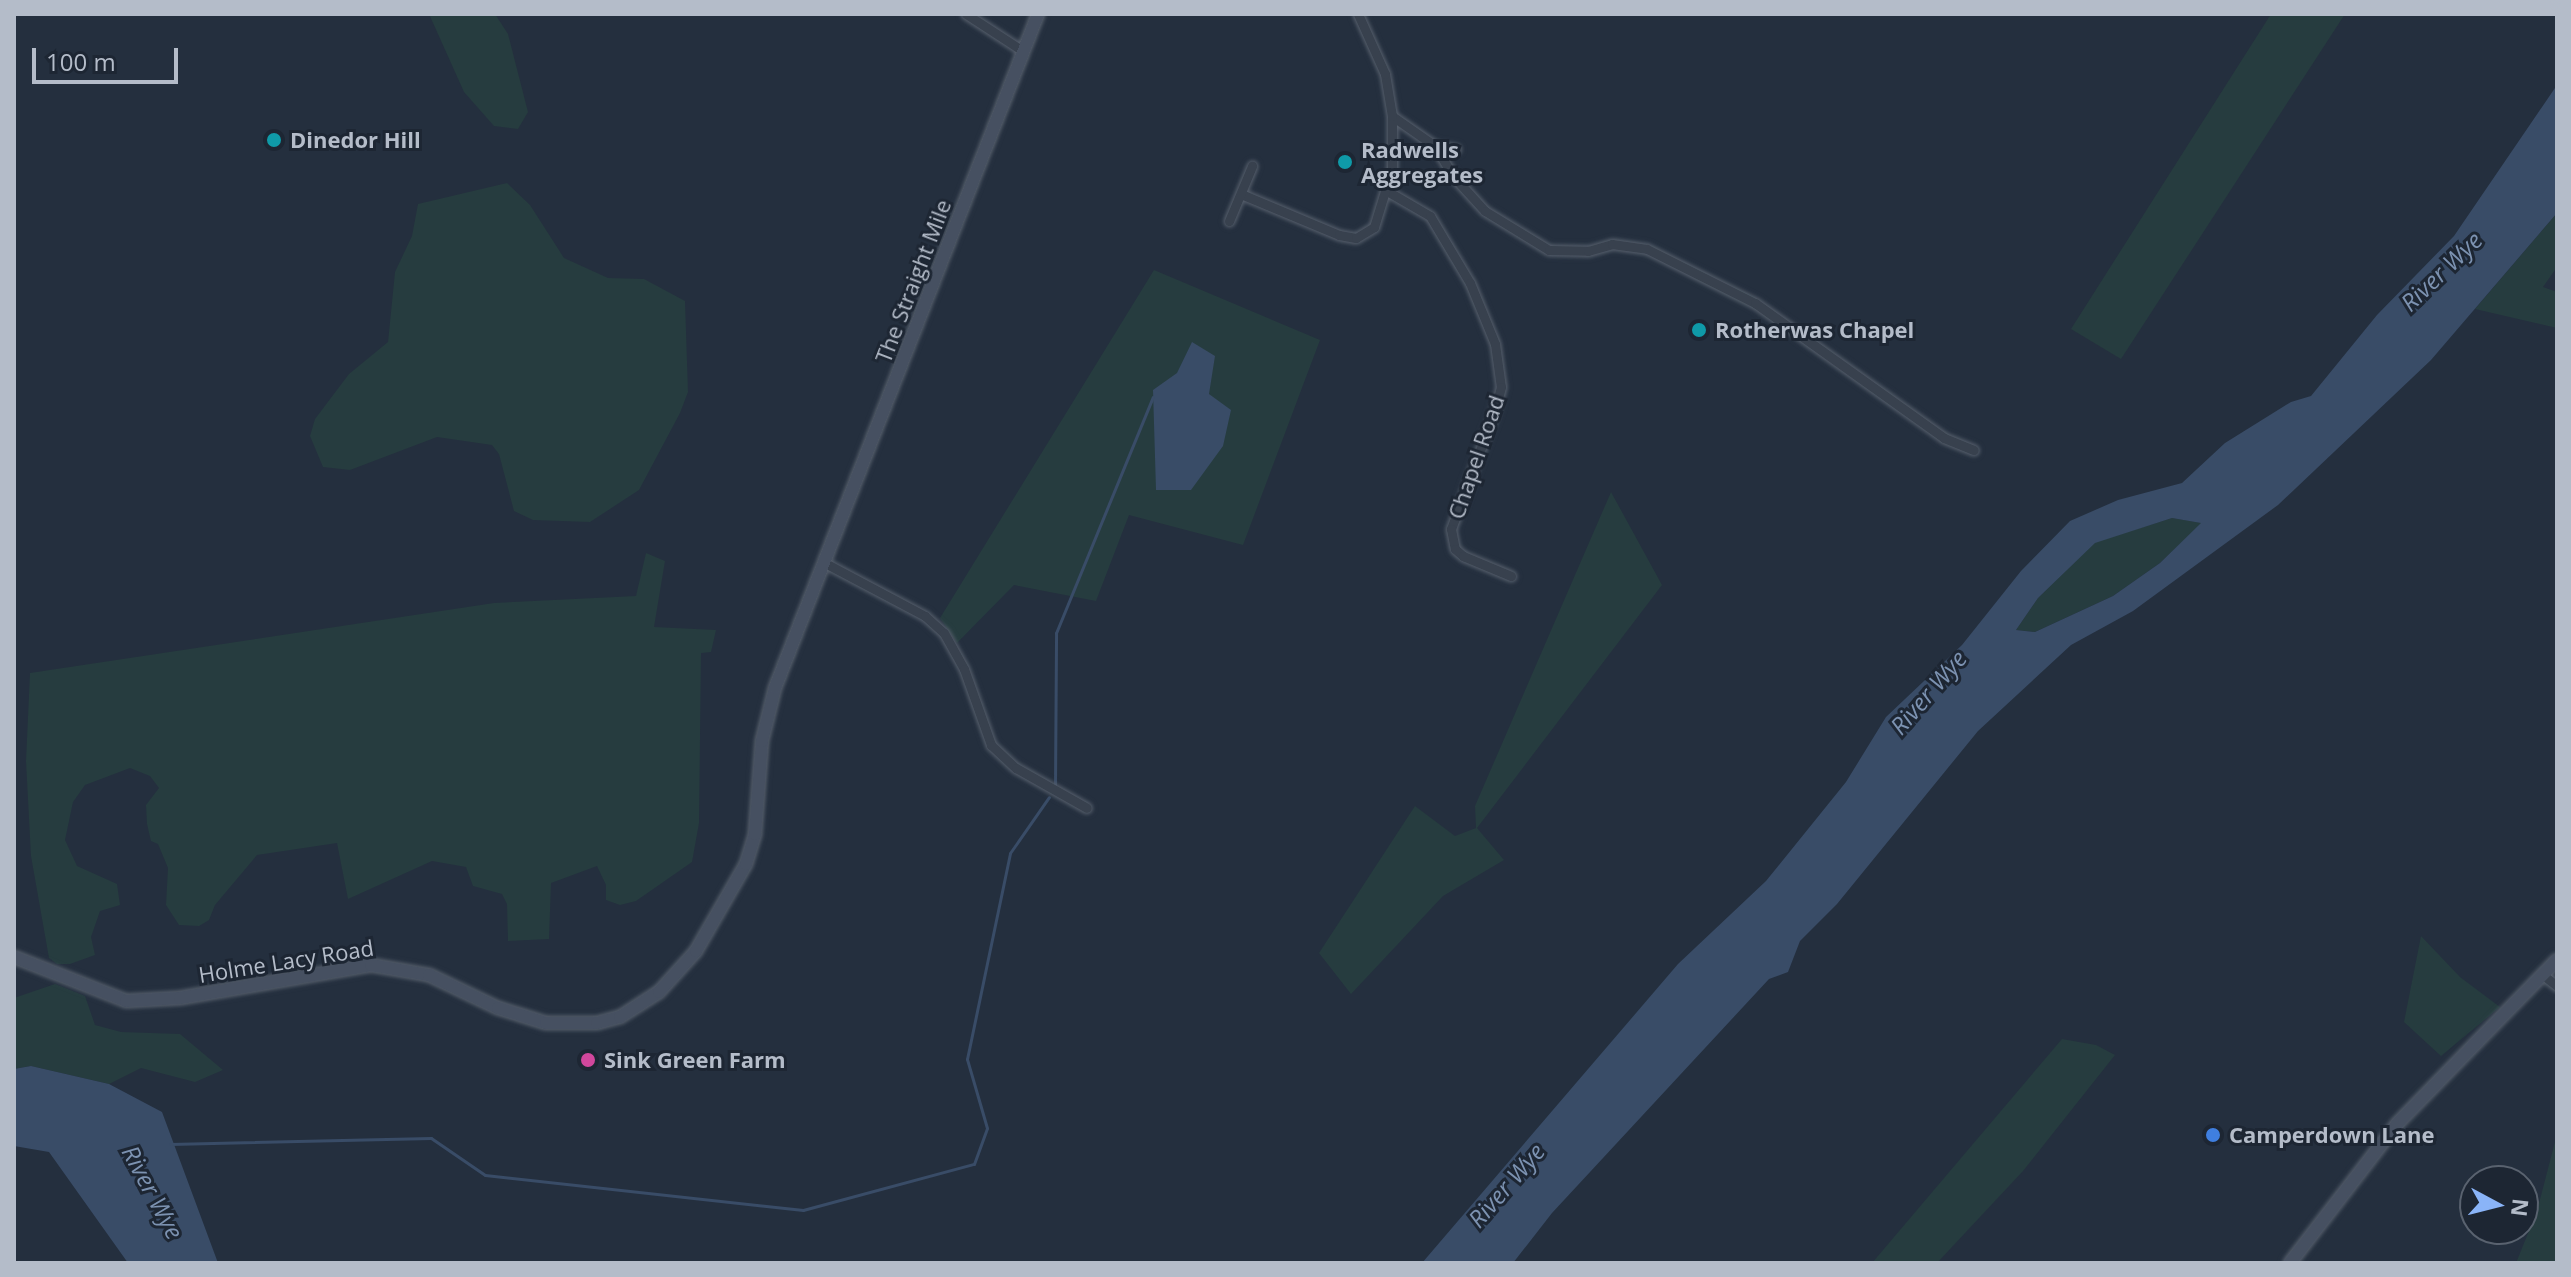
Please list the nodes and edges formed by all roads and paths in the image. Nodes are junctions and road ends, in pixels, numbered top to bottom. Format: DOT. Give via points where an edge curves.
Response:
graph roads {
  1 [pos="966,14"];
  2 [pos="1038,14"];
  3 [pos="1358,14"];
  4 [pos="1023,51"];
  5 [pos="1392,116"];
  6 [pos="1435,146"];
  7 [pos="1456,149"];
  8 [pos="1252,166"];
  9 [pos="1387,191"];
  10 [pos="1241,194"];
  11 [pos="1229,221"];
  12 [pos="1974,450"];
  13 [pos="825,563"];
  14 [pos="1511,576"];
  15 [pos="1087,808"];
  16 [pos="14,957"];
  17 [pos="2557,960"];
  18 [pos="2543,975"];
  19 [pos="2557,986"];
  20 [pos="2290,1263"];
  1 -- 4 [label="street"];
  2 -- 4 [label="main road, The Straight Mile"];
  3 -- 5 [label="street" via="1385,74"];
  4 -- 13 [label="main road, The Straight Mile"];
  5 -- 6 [label="street"];
  5 -- 9 [label="street"];
  6 -- 7 [label="street"];
  6 -- 12 [label="street" via="1453,176 1485,211 1549,250 1588,251 1612,244 1647,249 1755,303 1932,430"];
  8 -- 10 [label="street"];
  9 -- 10 [label="street" via="1374,227 1356,238"];
  9 -- 14 [label="street, Chapel Road" via="1430,216 1466,276 1495,344 1498,398 1451,529 1455,549 1463,556"];
  10 -- 11 [label="street"];
  13 -- 15 [label="street" via="925,616 944,633 964,669 991,745 1016,768"];
  13 -- 16 [label="main road, Holme Lacy Road" via="770,704 755,834 746,864 680,970 659,992 620,1017 597,1023 546,1023 498,1008 429,975 385,965 180,998 126,1001"];
  17 -- 18 [label="main road"];
  18 -- 19 [label="street"];
  18 -- 20 [label="main road" via="2397,1124"];
}
